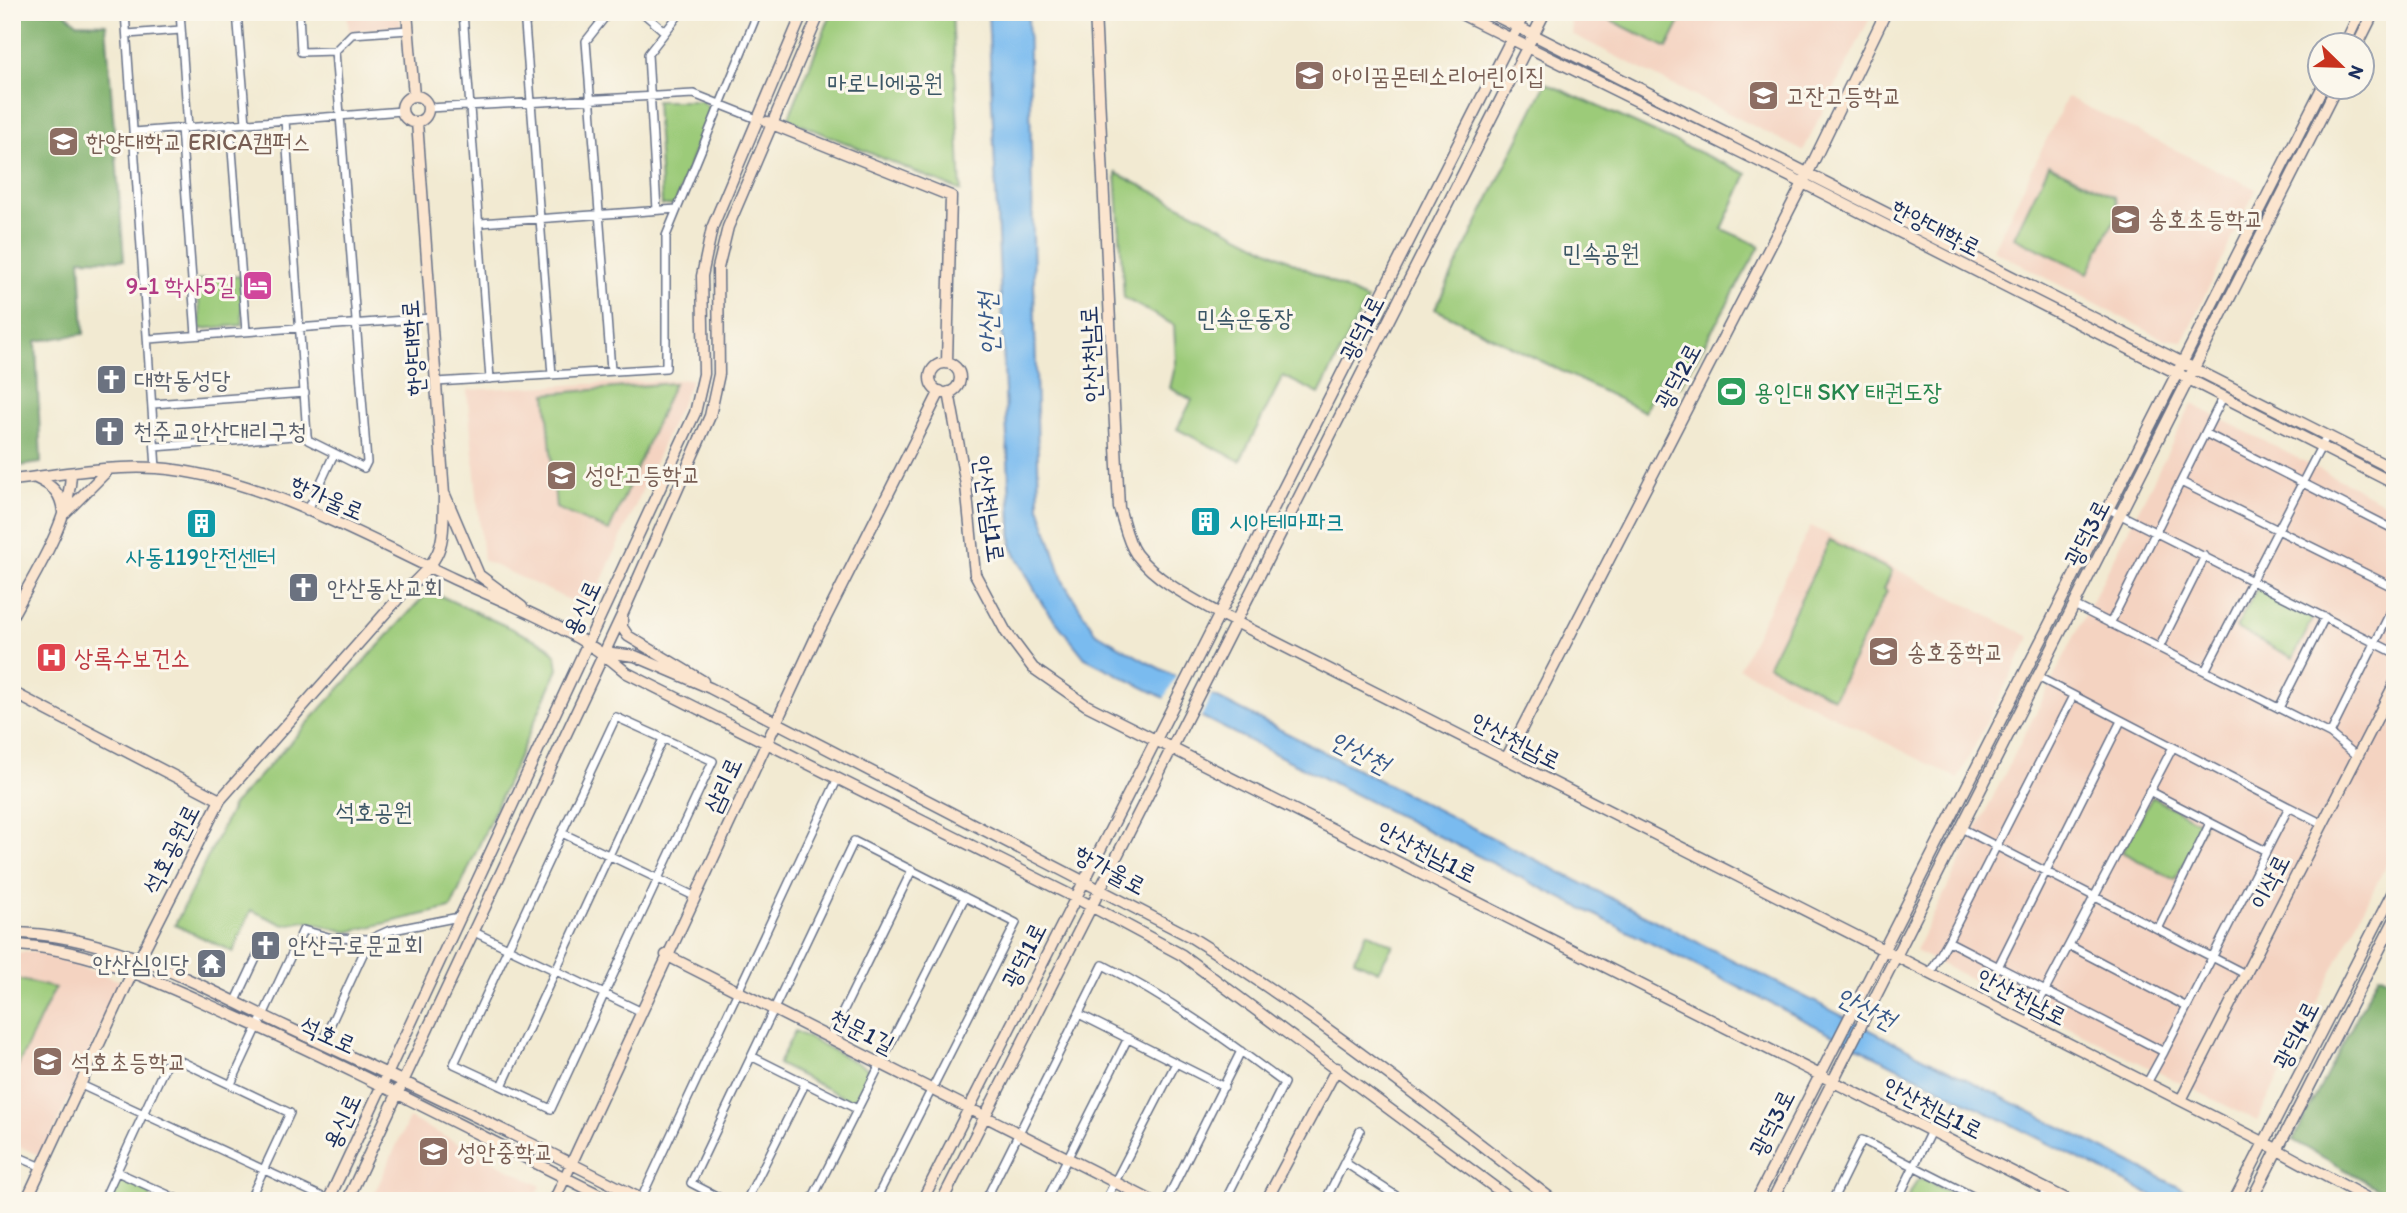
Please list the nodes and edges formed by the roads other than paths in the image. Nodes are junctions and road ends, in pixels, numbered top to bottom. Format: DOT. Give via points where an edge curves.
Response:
graph roads {
  1 [pos="125,12"];
  2 [pos="180,12"];
  3 [pos="237,12"];
  4 [pos="299,12"];
  5 [pos="407,12"];
  6 [pos="463,12"];
  7 [pos="535,12"];
  8 [pos="610,12"];
  9 [pos="642,12"];
  10 [pos="681,12"];
  11 [pos="758,12"];
  12 [pos="803,12"];
  13 [pos="820,12"];
  14 [pos="1095,12"];
  15 [pos="1457,12"];
  16 [pos="1488,12"];
  17 [pos="1525,12"];
  18 [pos="1545,12"];
  19 [pos="1886,12"];
  20 [pos="2360,12"];
  21 [pos="2374,12"];
  22 [pos="1517,26"];
  23 [pos="181,30"];
  24 [pos="409,30"];
  25 [pos="665,32"];
  26 [pos="2351,32"];
  27 [pos="2364,32"];
  28 [pos="127,34"];
  29 [pos="1534,34"];
  30 [pos="1511,38"];
  31 [pos="1528,47"];
  32 [pos="335,51"];
  33 [pos="649,95"];
  34 [pos="414,96"];
  35 [pos="590,97"];
  36 [pos="531,101"];
  37 [pos="2315,102"];
  38 [pos="2329,102"];
  39 [pos="719,103"];
  40 [pos="470,105"];
  41 [pos="428,108"];
  42 [pos="402,111"];
  43 [pos="341,115"];
  44 [pos="757,118"];
  45 [pos="285,120"];
  46 [pos="417,122"];
  47 [pos="246,123"];
  48 [pos="230,124"];
  49 [pos="772,125"];
  50 [pos="184,128"];
  51 [pos="134,132"];
  52 [pos="1806,178"];
  53 [pos="677,209"];
  54 [pos="657,210"];
  55 [pos="599,214"];
  56 [pos="540,219"];
  57 [pos="480,223"];
  58 [pos="431,318"];
  59 [pos="356,322"];
  60 [pos="301,326"];
  61 [pos="246,331"];
  62 [pos="196,335"];
  63 [pos="149,338"];
  64 [pos="2183,362"];
  65 [pos="947,363"];
  66 [pos="2194,368"];
  67 [pos="611,370"];
  68 [pos="2177,374"];
  69 [pos="552,375"];
  70 [pos="490,379"];
  71 [pos="2188,380"];
  72 [pos="436,382"];
  73 [pos="944,392"];
  74 [pos="306,393"];
  75 [pos="2222,397"];
  76 [pos="153,404"];
  77 [pos="2205,433"];
  78 [pos="307,435"];
  79 [pos="2324,441"];
  80 [pos="155,447"];
  81 [pos="334,454"];
  82 [pos="156,468"];
  83 [pos="108,470"];
  84 [pos="2395,470"];
  85 [pos="71,474"];
  86 [pos="35,477"];
  87 [pos="12,480"];
  88 [pos="2181,482"];
  89 [pos="2302,483"];
  90 [pos="2395,484"];
  91 [pos="444,494"];
  92 [pos="2109,509"];
  93 [pos="307,512"];
  94 [pos="2121,513"];
  95 [pos="63,515"];
  96 [pos="2278,530"];
  97 [pos="2395,530"];
  98 [pos="2156,531"];
  99 [pos="2205,556"];
  100 [pos="431,568"];
  101 [pos="2252,580"];
  102 [pos="2395,588"];
  103 [pos="2395,603"];
  104 [pos="2074,605"];
  105 [pos="529,614"];
  106 [pos="1220,614"];
  107 [pos="622,615"];
  108 [pos="12,616"];
  109 [pos="2325,617"];
  110 [pos="1237,622"];
  111 [pos="2110,624"];
  112 [pos="2375,643"];
  113 [pos="588,645"];
  114 [pos="2159,648"];
  115 [pos="604,652"];
  116 [pos="2395,653"];
  117 [pos="2205,671"];
  118 [pos="2038,677"];
  119 [pos="2395,683"];
  120 [pos="710,688"];
  121 [pos="12,692"];
  122 [pos="2073,696"];
  123 [pos="2279,708"];
  124 [pos="2122,721"];
  125 [pos="777,723"];
  126 [pos="2330,734"];
  127 [pos="663,739"];
  128 [pos="1156,740"];
  129 [pos="766,744"];
  130 [pos="2172,747"];
  131 [pos="1172,748"];
  132 [pos="2358,757"];
  133 [pos="1506,759"];
  134 [pos="837,780"];
  135 [pos="2149,790"];
  136 [pos="220,800"];
  137 [pos="2289,807"];
  138 [pos="2210,823"];
  139 [pos="2323,824"];
  140 [pos="1961,828"];
  141 [pos="562,833"];
  142 [pos="1996,846"];
  143 [pos="2266,851"];
  144 [pos="610,855"];
  145 [pos="912,870"];
  146 [pos="2046,872"];
  147 [pos="658,878"];
  148 [pos="1086,880"];
  149 [pos="2395,888"];
  150 [pos="1101,889"];
  151 [pos="694,896"];
  152 [pos="965,897"];
  153 [pos="2095,897"];
  154 [pos="1076,898"];
  155 [pos="1092,906"];
  156 [pos="458,917"];
  157 [pos="2395,919"];
  158 [pos="2158,929"];
  159 [pos="471,930"];
  160 [pos="12,933"];
  161 [pos="370,939"];
  162 [pos="1948,941"];
  163 [pos="12,945"];
  164 [pos="2070,946"];
  165 [pos="508,948"];
  166 [pos="260,950"];
  167 [pos="1884,951"];
  168 [pos="666,955"];
  169 [pos="1896,956"];
  170 [pos="2212,957"];
  171 [pos="139,958"];
  172 [pos="1998,967"];
  173 [pos="132,971"];
  174 [pos="556,972"];
  175 [pos="1930,973"];
  176 [pos="2247,975"];
  177 [pos="738,990"];
  178 [pos="2046,992"];
  179 [pos="604,994"];
  180 [pos="234,1003"];
  181 [pos="2187,1007"];
  182 [pos="775,1010"];
  183 [pos="640,1011"];
  184 [pos="1079,1014"];
  185 [pos="260,1021"];
  186 [pos="2028,1023"];
  187 [pos="830,1038"];
  188 [pos="1128,1038"];
  189 [pos="322,1043"];
  190 [pos="1241,1051"];
  191 [pos="2164,1052"];
  192 [pos="753,1057"];
  193 [pos="1176,1063"];
  194 [pos="881,1064"];
  195 [pos="1337,1068"];
  196 [pos="1823,1069"];
  197 [pos="1835,1076"];
  198 [pos="385,1079"];
  199 [pos="402,1081"];
  200 [pos="2147,1083"];
  201 [pos="231,1084"];
  202 [pos="805,1084"];
  203 [pos="81,1085"];
  204 [pos="502,1086"];
  205 [pos="1224,1087"];
  206 [pos="931,1090"];
  207 [pos="396,1092"];
  208 [pos="2181,1100"];
  209 [pos="968,1108"];
  210 [pos="857,1109"];
  211 [pos="143,1114"];
  212 [pos="985,1116"];
  213 [pos="1360,1131"];
  214 [pos="1931,1131"];
  215 [pos="1019,1134"];
  216 [pos="2265,1143"];
  217 [pos="2277,1149"];
  218 [pos="12,1154"];
  219 [pos="1068,1158"];
  220 [pos="1344,1162"];
  221 [pos="571,1163"];
  222 [pos="1914,1166"];
  223 [pos="42,1167"];
  224 [pos="264,1170"];
  225 [pos="117,1172"];
  226 [pos="564,1177"];
  227 [pos="1115,1182"];
  228 [pos="2047,1189"];
  229 [pos="328,1200"];
  230 [pos="642,1200"];
  231 [pos="26,1201"];
  232 [pos="103,1201"];
  233 [pos="182,1201"];
  234 [pos="249,1201"];
  235 [pos="347,1201"];
  236 [pos="554,1201"];
  237 [pos="612,1201"];
  238 [pos="726,1201"];
  239 [pos="746,1201"];
  240 [pos="811,1201"];
  241 [pos="875,1201"];
  242 [pos="922,1201"];
  243 [pos="942,1201"];
  244 [pos="985,1201"];
  245 [pos="1046,1201"];
  246 [pos="1105,1201"];
  247 [pos="1152,1201"];
  248 [pos="1166,1201"];
  249 [pos="1225,1201"];
  250 [pos="1266,1201"];
  251 [pos="1325,1201"];
  252 [pos="1404,1201"];
  253 [pos="1513,1201"];
  254 [pos="1554,1201"];
  255 [pos="1756,1201"];
  256 [pos="1772,1201"];
  257 [pos="1832,1201"];
  258 [pos="1897,1201"];
  259 [pos="1982,1201"];
  260 [pos="2042,1201"];
  261 [pos="2070,1201"];
  262 [pos="2234,1201"];
  263 [pos="2251,1201"];
  264 [pos="2372,1201"];
  1 -- 28 [label="street"];
  2 -- 23 [label="street"];
  3 -- 47 [label="street"];
  4 -- 32 [label="street" via="301,52"];
  5 -- 24 [label="street"];
  6 -- 40 [label="street"];
  7 -- 36 [label="street" via="525,24"];
  8 -- 35 [label="street" via="586,41"];
  9 -- 25 [label="street"];
  10 -- 25 [label="street"];
  11 -- 39 [label="street"];
  12 -- 44 [label="street, 용신로"];
  13 -- 49 [label="street"];
  14 -- 106 [label="street, 안산천남로" via="1119,508 1135,552 1182,593"];
  15 -- 30 [label="street, 한양대학로"];
  16 -- 22 [label="street, 한양대학로"];
  17 -- 22 [label="street, 광덕1로"];
  18 -- 29 [label="street, 광덕1로"];
  19 -- 52 [label="street, 광덕2로"];
  20 -- 26 [label="street"];
  21 -- 27 [label="street"];
  22 -- 29 [label="street, 한양대학로"];
  22 -- 30 [label="street, 광덕1로"];
  23 -- 28 [label="street"];
  23 -- 50 [label="street"];
  24 -- 32 [label="street" via="352,34"];
  24 -- 34 [label="street"];
  25 -- 33 [label="street" via="648,54"];
  28 -- 51 [label="street"];
  29 -- 31 [label="street, 광덕1로"];
  29 -- 52 [label="street, 한양대학로"];
  30 -- 31 [label="street, 한양대학로"];
  30 -- 106 [label="street, 광덕1로"];
  31 -- 52 [label="street, 한양대학로"];
  31 -- 110 [label="street, 광덕1로"];
  32 -- 43 [label="street"];
  33 -- 35 [label="street"];
  33 -- 39 [label="street" via="695,94"];
  33 -- 54 [label="street"];
  34 -- 41 [label="street" via="422,98"];
  34 -- 42 [label="street"];
  35 -- 36 [label="street"];
  35 -- 55 [label="street"];
  36 -- 40 [label="street"];
  36 -- 56 [label="street"];
  37 -- 64 [label="street, 광덕3로"];
  38 -- 66 [label="street, 광덕3로"];
  39 -- 44 [label="street"];
  39 -- 53 [label="street"];
  40 -- 41 [label="street"];
  40 -- 57 [label="street"];
  41 -- 46 [label="street" via="424,119"];
  42 -- 43 [label="street"];
  42 -- 46 [label="street" via="409,121"];
  43 -- 45 [label="street"];
  43 -- 59 [label="street"];
  44 -- 49 [label="street"];
  44 -- 113 [label="street, 용신로" via="712,228 702,276 704,374 695,413"];
  45 -- 47 [label="street"];
  45 -- 60 [label="street"];
  46 -- 58 [label="street, 한양대학로"];
  47 -- 48 [label="street"];
  48 -- 50 [label="street"];
  48 -- 61 [label="street"];
  49 -- 65 [label="street" via="951,196"];
  49 -- 107 [label="street, 용신로" via="728,226 718,268 719,374 710,415"];
  50 -- 51 [label="street"];
  50 -- 62 [label="street"];
  51 -- 63 [label="street"];
  52 -- 64 [label="street, 한양대학로"];
  52 -- 68 [label="street, 한양대학로"];
  52 -- 133 [label="street, 광덕2로"];
  53 -- 54 [label="street"];
  53 -- 67 [label="street" via="666,236 666,368"];
  54 -- 55 [label="street"];
  55 -- 56 [label="street"];
  55 -- 67 [label="street"];
  56 -- 57 [label="street"];
  56 -- 69 [label="street"];
  57 -- 70 [label="street"];
  58 -- 59 [label="street"];
  58 -- 72 [label="street, 한양대학로"];
  59 -- 60 [label="street"];
  59 -- 81 [label="street" via="367,463 364,468"];
  60 -- 61 [label="street"];
  60 -- 74 [label="street"];
  61 -- 62 [label="street"];
  62 -- 63 [label="street"];
  63 -- 76 [label="street"];
  64 -- 66 [label="street, 한양대학로"];
  64 -- 68 [label="street, 광덕3로"];
  65 -- 73 [label="street" via="960,375 958,384"];
  65 -- 73 [label="street" via="934,368 930,376 932,385"];
  66 -- 71 [label="street, 광덕3로"];
  66 -- 79 [label="street, 한양대학로"];
  67 -- 69 [label="street"];
  68 -- 71 [label="street, 한양대학로"];
  68 -- 92 [label="street, 광덕3로"];
  69 -- 70 [label="street"];
  70 -- 72 [label="street"];
  71 -- 75 [label="street, 한양대학로"];
  71 -- 94 [label="street, 광덕3로"];
  72 -- 91 [label="street, 한양대학로"];
  73 -- 125 [label="street, 삼리로" via="816,637"];
  73 -- 128 [label="street, 안산천남1로" via="966,485 975,574 1006,632 1033,668 1086,705"];
  74 -- 76 [label="street"];
  74 -- 78 [label="street"];
  75 -- 77 [label="street"];
  75 -- 79 [label="street, 한양대학로"];
  76 -- 80 [label="street"];
  77 -- 88 [label="street"];
  77 -- 89 [label="street"];
  78 -- 80 [label="street"];
  78 -- 81 [label="street" via="308,440"];
  79 -- 84 [label="street, 한양대학로"];
  79 -- 89 [label="street"];
  79 -- 90 [label="street, 한양대학로"];
  80 -- 82 [label="street"];
  81 -- 93 [label="street"];
  82 -- 83 [label="street, 항가울로"];
  82 -- 93 [label="street, 항가울로" via="228,482"];
  83 -- 85 [label="street, 항가울로"];
  83 -- 95 [label="street"];
  85 -- 86 [label="street, 항가울로"];
  85 -- 95 [label="street"];
  86 -- 87 [label="street, 항가울로"];
  86 -- 95 [label="street" via="60,495"];
  88 -- 96 [label="street"];
  88 -- 98 [label="street"];
  89 -- 96 [label="street"];
  89 -- 97 [label="street"];
  91 -- 100 [label="street, 한양대학로" via="442,546"];
  91 -- 105 [label="street" via="479,575"];
  92 -- 94 [label="street"];
  92 -- 167 [label="street, 광덕3로"];
  93 -- 100 [label="street, 항가울로"];
  94 -- 98 [label="street"];
  94 -- 104 [label="street, 광덕3로"];
  95 -- 108 [label="street"];
  96 -- 101 [label="street"];
  96 -- 102 [label="street"];
  98 -- 99 [label="street"];
  98 -- 111 [label="street"];
  99 -- 101 [label="street"];
  99 -- 114 [label="street"];
  100 -- 105 [label="street, 항가울로"];
  100 -- 136 [label="street, 석호공원로" via="404,592"];
  101 -- 109 [label="street"];
  101 -- 117 [label="street"];
  103 -- 112 [label="street"];
  104 -- 111 [label="street"];
  104 -- 118 [label="street, 광덕3로"];
  105 -- 113 [label="street, 항가울로"];
  106 -- 110 [label="street, 안산천남로"];
  106 -- 128 [label="street, 광덕1로"];
  107 -- 115 [label="street, 용신로"];
  107 -- 120 [label="street" via="628,636 687,669"];
  109 -- 112 [label="street"];
  109 -- 123 [label="street"];
  110 -- 131 [label="street, 광덕1로"];
  110 -- 133 [label="street, 안산천남로"];
  111 -- 114 [label="street"];
  112 -- 116 [label="street"];
  112 -- 126 [label="street"];
  113 -- 115 [label="street, 항가울로"];
  113 -- 156 [label="street, 용신로"];
  114 -- 117 [label="street"];
  115 -- 120 [label="street, 항가울로" via="635,656"];
  115 -- 129 [label="street, 항가울로" via="627,673"];
  115 -- 159 [label="street, 용신로"];
  117 -- 123 [label="street"];
  118 -- 122 [label="street"];
  118 -- 140 [label="street, 광덕3로"];
  119 -- 132 [label="street, 이삭로"];
  120 -- 125 [label="street, 항가울로"];
  121 -- 136 [label="street"];
  122 -- 124 [label="street"];
  122 -- 142 [label="street"];
  123 -- 126 [label="street"];
  124 -- 130 [label="street"];
  124 -- 146 [label="street"];
  125 -- 129 [label="street, 삼리로"];
  125 -- 148 [label="street, 항가울로"];
  126 -- 132 [label="street"];
  127 -- 141 [label="street" via="616,717"];
  127 -- 144 [label="street"];
  127 -- 147 [label="street" via="713,761"];
  128 -- 131 [label="street, 안산천남1로"];
  128 -- 148 [label="street, 광덕1로"];
  129 -- 134 [label="street, 항가울로"];
  129 -- 151 [label="street, 삼리로"];
  130 -- 135 [label="street"];
  130 -- 137 [label="street"];
  131 -- 150 [label="street, 광덕1로"];
  131 -- 196 [label="street, 안산천남1로"];
  132 -- 139 [label="street, 이삭로"];
  133 -- 167 [label="street, 안산천남로"];
  134 -- 154 [label="street, 항가울로"];
  134 -- 177 [label="street"];
  135 -- 138 [label="street"];
  135 -- 153 [label="street"];
  136 -- 171 [label="street, 석호공원로"];
  137 -- 139 [label="street"];
  137 -- 143 [label="street"];
  138 -- 143 [label="street"];
  138 -- 158 [label="street"];
  139 -- 176 [label="street, 이삭로"];
  140 -- 142 [label="street"];
  140 -- 169 [label="street, 광덕3로"];
  141 -- 144 [label="street"];
  141 -- 165 [label="street"];
  142 -- 146 [label="street"];
  142 -- 162 [label="street"];
  143 -- 170 [label="street"];
  144 -- 147 [label="street"];
  144 -- 174 [label="street"];
  145 -- 152 [label="street"];
  145 -- 182 [label="street" via="855,841"];
  145 -- 187 [label="street"];
  146 -- 153 [label="street"];
  146 -- 172 [label="street"];
  147 -- 151 [label="street"];
  147 -- 179 [label="street"];
  148 -- 150 [label="street, 항가울로"];
  148 -- 154 [label="street, 광덕1로"];
  149 -- 216 [label="street, 광덕4로"];
  150 -- 155 [label="street, 광덕1로"];
  150 -- 254 [label="street, 항가울로" via="1244,969"];
  151 -- 168 [label="street, 삼리로"];
  152 -- 194 [label="street"];
  152 -- 206 [label="street" via="1016,923"];
  153 -- 158 [label="street"];
  153 -- 164 [label="street"];
  154 -- 155 [label="street, 항가울로"];
  154 -- 209 [label="street, 광덕1로"];
  155 -- 195 [label="street, 항가울로" via="1182,955"];
  155 -- 212 [label="street, 광덕1로"];
  156 -- 161 [label="street"];
  156 -- 198 [label="street, 용신로"];
  157 -- 217 [label="street, 광덕4로"];
  158 -- 170 [label="street"];
  159 -- 165 [label="street"];
  159 -- 199 [label="street, 용신로"];
  160 -- 171 [label="street, 석호로" via="33,933"];
  161 -- 185 [label="street" via="332,938 303,930"];
  161 -- 189 [label="street, 석호로"];
  162 -- 172 [label="street"];
  162 -- 175 [label="street"];
  163 -- 173 [label="street, 석호로" via="80,955"];
  164 -- 178 [label="street"];
  164 -- 181 [label="street"];
  165 -- 174 [label="street"];
  165 -- 204 [label="street" via="454,1064"];
  166 -- 180 [label="street"];
  167 -- 169 [label="street, 안산천남로"];
  167 -- 196 [label="street, 광덕3로"];
  168 -- 177 [label="street, 천문1길"];
  168 -- 183 [label="street, 삼리로"];
  169 -- 175 [label="street, 안산천남로"];
  169 -- 197 [label="street, 광덕3로"];
  170 -- 176 [label="street"];
  170 -- 181 [label="street"];
  171 -- 173 [label="street, 석호공원로"];
  171 -- 180 [label="street, 석호로"];
  172 -- 178 [label="street"];
  173 -- 185 [label="street, 석호로"];
  173 -- 203 [label="street, 석호공원로"];
  174 -- 179 [label="street"];
  174 -- 204 [label="street"];
  175 -- 186 [label="street, 안산천남로"];
  176 -- 208 [label="street, 이삭로"];
  177 -- 182 [label="street, 천문1길"];
  177 -- 230 [label="street"];
  178 -- 186 [label="street"];
  178 -- 191 [label="street"];
  179 -- 183 [label="street"];
  179 -- 204 [label="street" via="551,1110"];
  180 -- 185 [label="street, 석호로"];
  181 -- 191 [label="street"];
  182 -- 187 [label="street, 천문1길"];
  182 -- 192 [label="street"];
  183 -- 221 [label="street, 삼리로"];
  184 -- 188 [label="street"];
  184 -- 190 [label="street" via="1103,965 1154,990"];
  184 -- 215 [label="street"];
  185 -- 189 [label="street, 석호로"];
  185 -- 198 [label="street, 석호로"];
  185 -- 201 [label="street"];
  186 -- 200 [label="street, 안산천남로"];
  187 -- 194 [label="street, 천문1길"];
  188 -- 193 [label="street"];
  188 -- 219 [label="street"];
  189 -- 198 [label="street, 석호로"];
  190 -- 205 [label="street"];
  190 -- 249 [label="street" via="1284,1083"];
  191 -- 200 [label="street"];
  192 -- 202 [label="street"];
  192 -- 238 [label="street" via="691,1183"];
  193 -- 205 [label="street"];
  193 -- 227 [label="street"];
  194 -- 206 [label="street, 천문1길"];
  194 -- 210 [label="street"];
  195 -- 250 [label="street"];
  195 -- 253 [label="street, 항가울로"];
  196 -- 197 [label="street, 안산천남1로"];
  196 -- 255 [label="street, 광덕3로"];
  197 -- 214 [label="street, 안산천남1로"];
  197 -- 256 [label="street, 광덕3로"];
  198 -- 199 [label="street, 석호로"];
  198 -- 207 [label="street, 석호로"];
  198 -- 229 [label="street, 용신로"];
  199 -- 207 [label="street, 용신로"];
  199 -- 221 [label="street, 석호로"];
  200 -- 208 [label="street, 안산천남로"];
  201 -- 211 [label="street" via="170,1056"];
  201 -- 224 [label="street" via="290,1113"];
  202 -- 210 [label="street"];
  202 -- 239 [label="street"];
  203 -- 211 [label="street"];
  203 -- 223 [label="street, 석호공원로"];
  205 -- 248 [label="street"];
  206 -- 209 [label="street, 천문1길"];
  206 -- 241 [label="street"];
  207 -- 226 [label="street, 석호로"];
  207 -- 235 [label="street, 용신로"];
  208 -- 216 [label="street, 안산천남로"];
  209 -- 212 [label="street, 천문1길"];
  209 -- 242 [label="street, 광덕1로"];
  210 -- 240 [label="street"];
  211 -- 224 [label="street"];
  211 -- 225 [label="street"];
  212 -- 215 [label="street, 천문1길"];
  212 -- 243 [label="street, 광덕1로"];
  213 -- 220 [label="street"];
  214 -- 222 [label="street"];
  214 -- 228 [label="street, 안산천남1로"];
  215 -- 219 [label="street, 천문1길"];
  215 -- 244 [label="street"];
  216 -- 217 [label="street, 안산천남로"];
  216 -- 262 [label="street, 광덕4로"];
  217 -- 263 [label="street, 광덕4로"];
  217 -- 264 [label="street, 안산천남로"];
  218 -- 223 [label="street"];
  219 -- 227 [label="street, 천문1길"];
  219 -- 245 [label="street"];
  220 -- 251 [label="street"];
  220 -- 252 [label="street"];
  221 -- 226 [label="street, 삼리로"];
  221 -- 230 [label="street, 석호로"];
  222 -- 257 [label="street" via="1862,1140"];
  222 -- 258 [label="street"];
  222 -- 259 [label="street"];
  223 -- 231 [label="street, 석호공원로"];
  224 -- 229 [label="street"];
  224 -- 234 [label="street"];
  225 -- 232 [label="street"];
  225 -- 233 [label="street"];
  226 -- 236 [label="street, 삼리로"];
  226 -- 237 [label="street, 석호로"];
  227 -- 246 [label="street"];
  227 -- 247 [label="street, 천문1길"];
  228 -- 260 [label="street"];
  228 -- 261 [label="street, 안산천남1로"];
}
